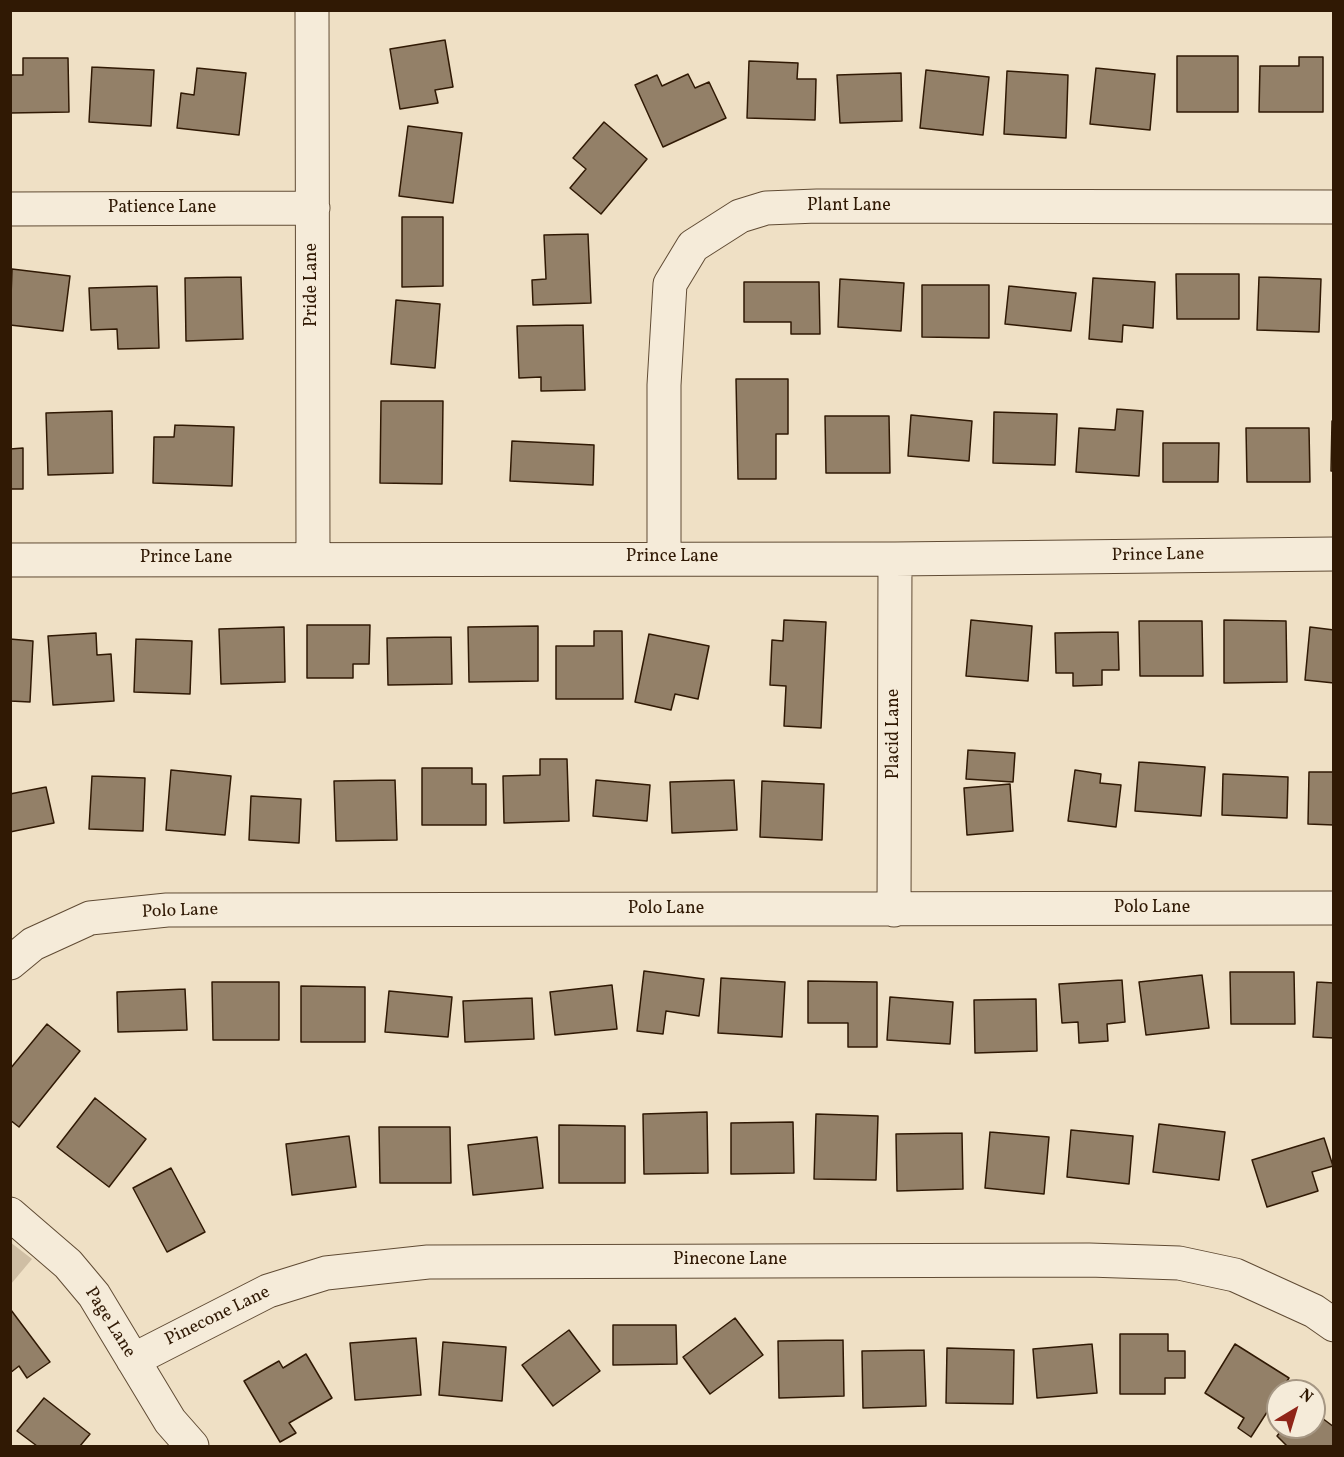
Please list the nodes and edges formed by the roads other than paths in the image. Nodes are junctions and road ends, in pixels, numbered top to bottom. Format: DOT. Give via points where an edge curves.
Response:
graph roads {
  1 [pos="312,10"];
  2 [pos="1334,207"];
  3 [pos="313,208"];
  4 [pos="10,209"];
  5 [pos="1334,555"];
  6 [pos="664,558"];
  7 [pos="313,559"];
  8 [pos="895,559"];
  9 [pos="10,560"];
  10 [pos="1334,908"];
  11 [pos="894,910"];
  12 [pos="10,963"];
  13 [pos="10,1214"];
  14 [pos="1334,1325"];
  15 [pos="133,1360"];
  16 [pos="192,1446"];
  1 -- 3 [label="street, Pride Lane"];
  2 -- 6 [label="street, Plant Lane" via="818,206 766,208 740,216 693,246 670,284 663,385"];
  3 -- 4 [label="street, Patience Lane"];
  3 -- 7 [label="street, Pride Lane"];
  5 -- 8 [label="street, Prince Lane"];
  6 -- 7 [label="street, Prince Lane"];
  6 -- 8 [label="street, Prince Lane"];
  7 -- 9 [label="street, Prince Lane"];
  8 -- 11 [label="street, Placid Lane"];
  10 -- 11 [label="street, Polo Lane"];
  11 -- 12 [label="street, Polo Lane" via="167,910 90,918 33,944"];
  13 -- 15 [label="street, Page Lane" via="75,1272 94,1295"];
  14 -- 15 [label="street, Pinecone Lane" via="1314,1311 1234,1275 1179,1263 428,1262 326,1273 268,1291"];
  15 -- 16 [label="street, Page Lane" via="170,1421"];
}
